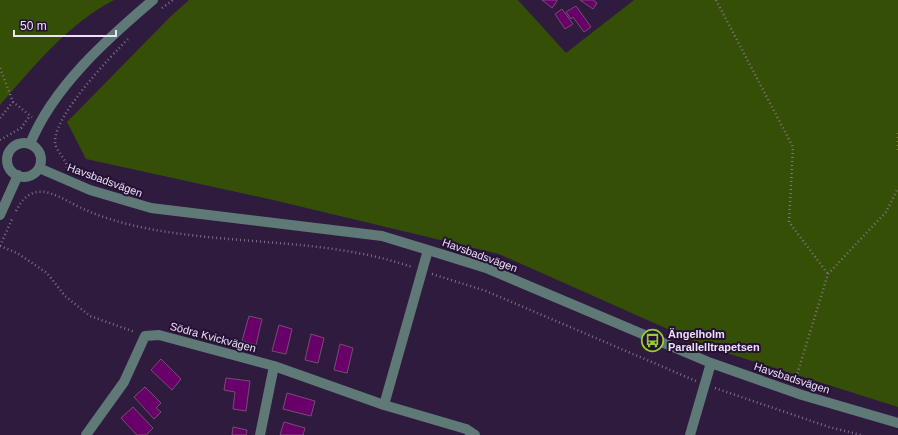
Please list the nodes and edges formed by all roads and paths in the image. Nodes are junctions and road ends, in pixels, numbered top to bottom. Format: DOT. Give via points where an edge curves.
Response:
graph roads {
  1 [pos="152,0"];
  2 [pos="173,0"];
  3 [pos="716,0"];
  4 [pos="160,10"];
  5 [pos="132,35"];
  6 [pos="0,68"];
  7 [pos="13,102"];
  8 [pos="30,115"];
  9 [pos="0,118"];
  10 [pos="898,133"];
  11 [pos="30,144"];
  12 [pos="898,151"];
  13 [pos="4,152"];
  14 [pos="39,168"];
  15 [pos="18,175"];
  16 [pos="62,177"];
  17 [pos="898,188"];
  18 [pos="53,193"];
  19 [pos="0,215"];
  20 [pos="0,246"];
  21 [pos="428,250"];
  22 [pos="422,271"];
  23 [pos="828,274"];
  24 [pos="145,336"];
  25 [pos="711,363"];
  26 [pos="274,366"];
  27 [pos="704,384"];
  28 [pos="792,391"];
  29 [pos="384,405"];
  30 [pos="898,423"];
  31 [pos="465,432"];
  32 [pos="86,435"];
  33 [pos="260,435"];
  34 [pos="475,435"];
  35 [pos="690,435"];
  36 [pos="860,435"];
  1 -- 11 [label="street" via="76,72 44,115"];
  2 -- 4 [label="path"];
  3 -- 23 [label="path" via="792,147 789,222"];
  5 -- 16 [label="path" via="91,79 72,104 58,129 56,149 68,167"];
  6 -- 7 [label="path"];
  7 -- 8 [label="path"];
  7 -- 9 [label="path"];
  10 -- 12 [label="path"];
  11 -- 13 [label="street" via="17,144"];
  11 -- 14 [label="street" via="39,152"];
  13 -- 15 [label="street" via="10,168"];
  14 -- 15 [label="street" via="30,175"];
  14 -- 16 [label="street, Havsbadsvägen"];
  15 -- 19 [label="street"];
  16 -- 18 [label="path"];
  16 -- 21 [label="street, Havsbadsvägen" via="90,190 151,208 382,236"];
  17 -- 23 [label="path" via="886,212"];
  18 -- 20 [label="path" via="32,193 22,200"];
  18 -- 22 [label="path" via="86,211 141,227 197,236 330,247 381,257"];
  20 -- 24 [label="path" via="17,253 47,273 65,296 90,316"];
  21 -- 22 [label="street"];
  21 -- 25 [label="street, Havsbadsvägen" via="486,268"];
  22 -- 27 [label="path" via="486,291"];
  22 -- 29 [label="street"];
  23 -- 28 [label="path"];
  24 -- 26 [label="street, Södra Kvickvägen" via="159,335"];
  24 -- 32 [label="street" via="124,382"];
  25 -- 27 [label="street"];
  25 -- 28 [label="street, Havsbadsvägen"];
  26 -- 29 [label="street, Södra Kvickvägen"];
  26 -- 33 [label="street"];
  27 -- 35 [label="street"];
  27 -- 36 [label="path" via="829,427"];
  28 -- 30 [label="street, Havsbadsvägen"];
  29 -- 31 [label="street, Södra Kvickvägen"];
  31 -- 34 [label="street, Södra Kvickvägen"];
}
